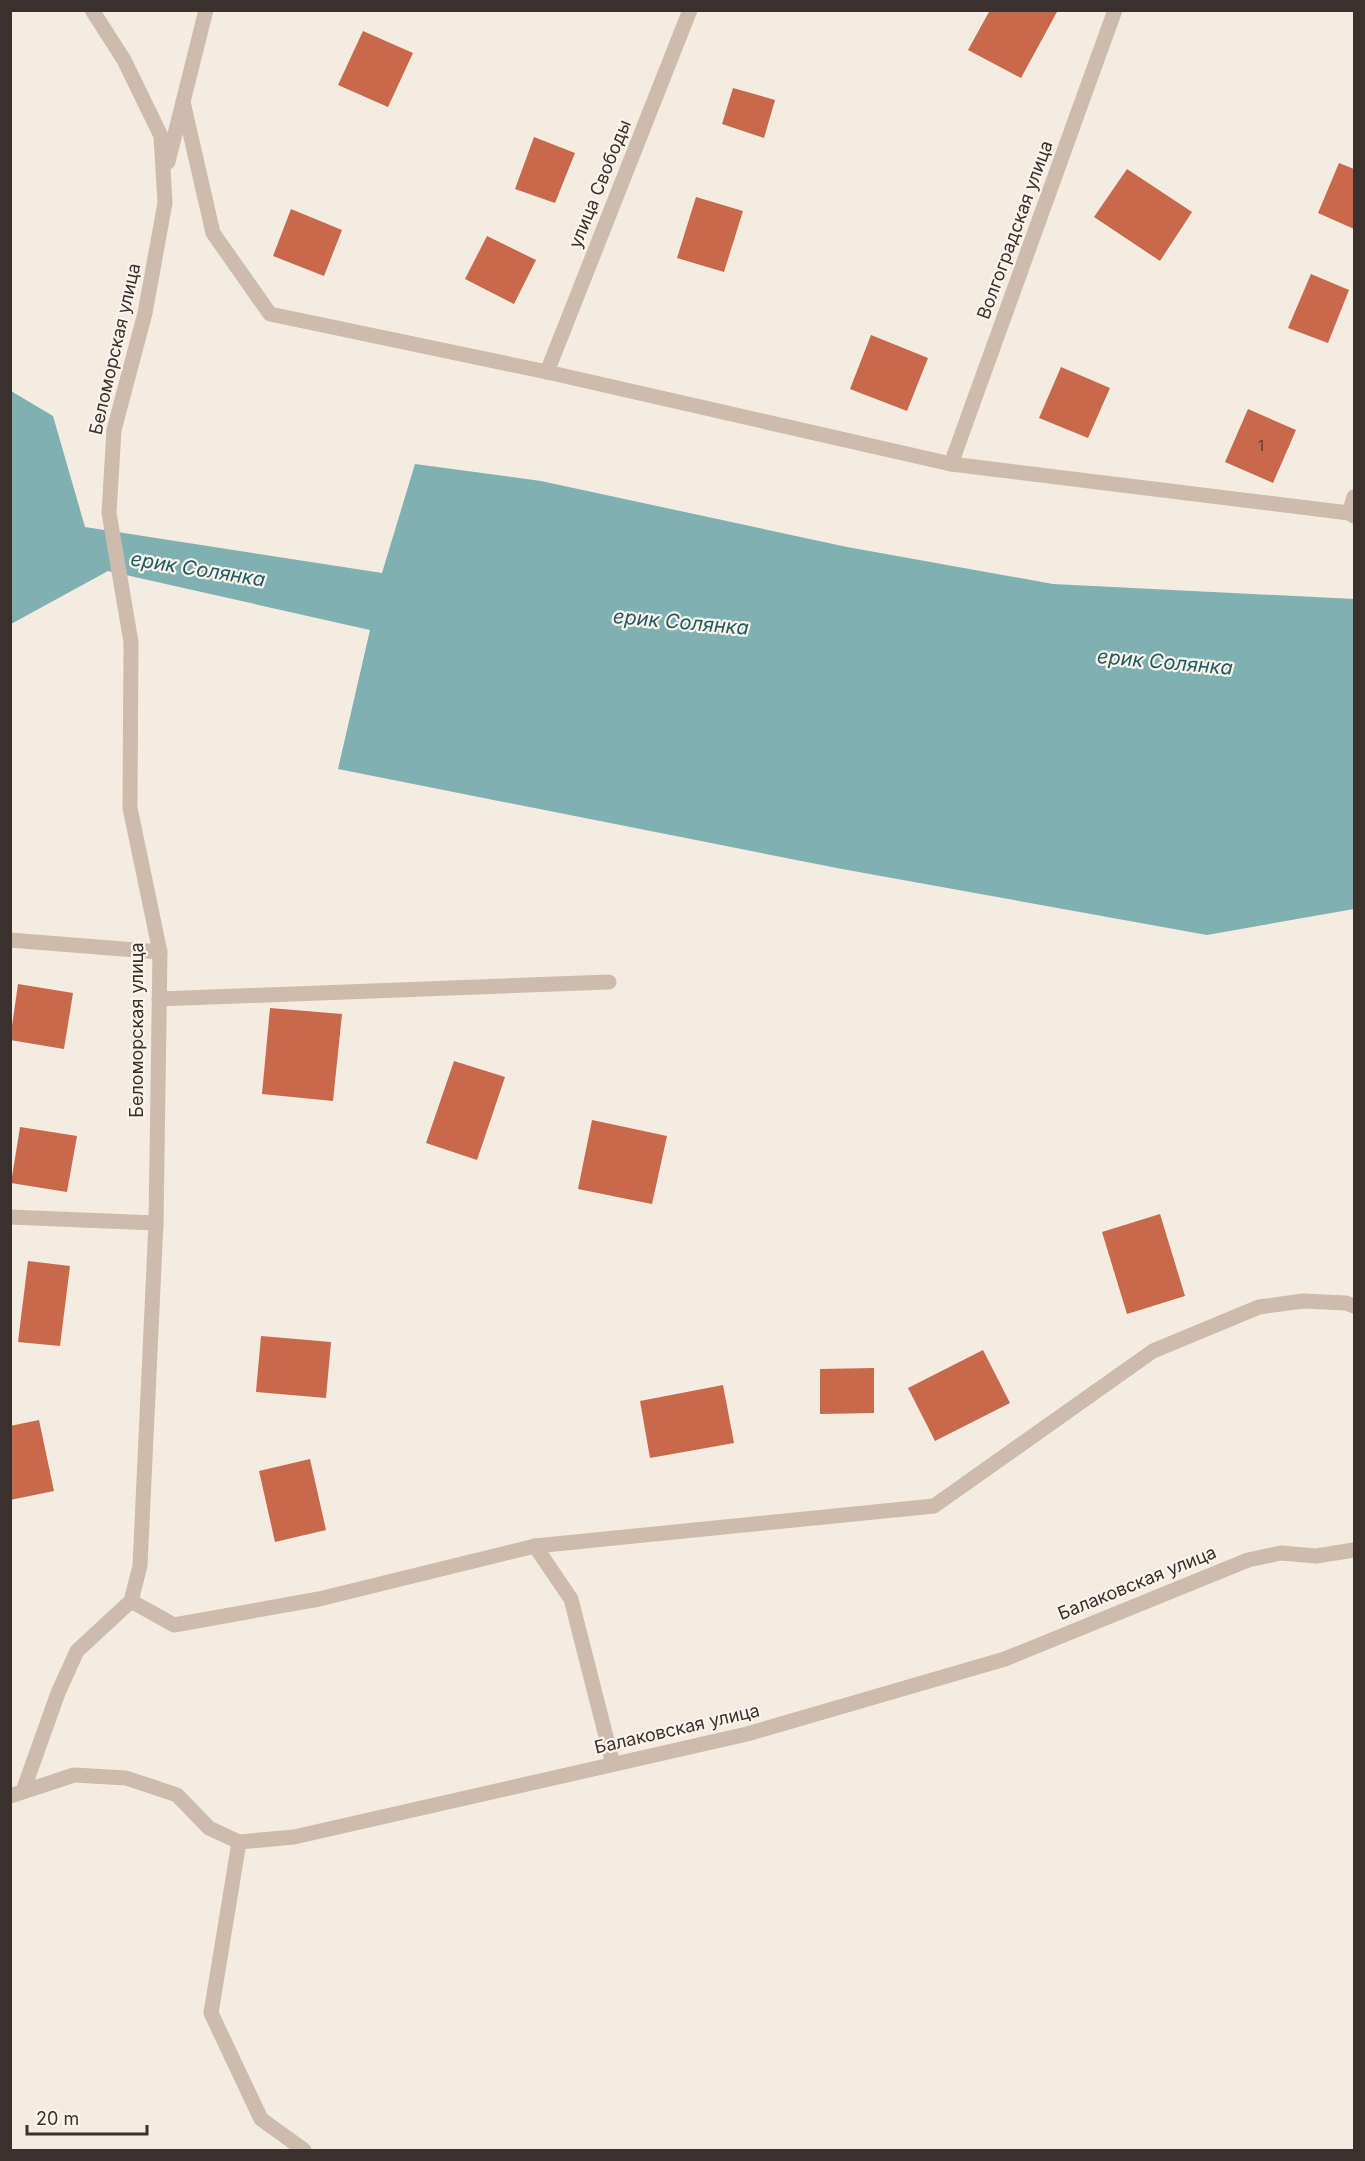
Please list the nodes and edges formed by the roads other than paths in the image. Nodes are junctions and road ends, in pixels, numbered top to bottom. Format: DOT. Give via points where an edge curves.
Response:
graph roads {
  1 [pos="92,10"];
  2 [pos="207,10"];
  3 [pos="690,10"];
  4 [pos="1115,10"];
  5 [pos="183,102"];
  6 [pos="164,177"];
  7 [pos="546,372"];
  8 [pos="951,464"];
  9 [pos="1354,497"];
  10 [pos="1352,514"];
  11 [pos="10,940"];
  12 [pos="160,952"];
  13 [pos="609,982"];
  14 [pos="159,999"];
  15 [pos="10,1216"];
  16 [pos="156,1223"];
  17 [pos="1354,1306"];
  18 [pos="535,1546"];
  19 [pos="1354,1550"];
  20 [pos="131,1601"];
  21 [pos="613,1764"];
  22 [pos="17,1794"];
  23 [pos="239,1842"];
  24 [pos="304,2151"];
  1 -- 6 [label="street, Беломорская улица" via="124,60 162,136"];
  2 -- 5 [label="street"];
  3 -- 7 [label="street, улица Свободы"];
  4 -- 8 [label="street, Волгоградская улица"];
  5 -- 6 [label="street"];
  5 -- 7 [label="street" via="213,233 270,314"];
  6 -- 12 [label="street, Беломорская улица" via="165,203 145,313 114,430 109,513 131,642 129,808"];
  7 -- 8 [label="street"];
  8 -- 10 [label="street"];
  9 -- 10 [label="street"];
  11 -- 12 [label="street"];
  12 -- 14 [label="street, Беломорская улица"];
  13 -- 14 [label="street"];
  14 -- 16 [label="street, Беломорская улица"];
  15 -- 16 [label="street"];
  16 -- 20 [label="street, Беломорская улица" via="140,1566"];
  17 -- 18 [label="street" via="1303,1301 1259,1307 1154,1351 934,1506"];
  18 -- 20 [label="street" via="319,1599 174,1625"];
  18 -- 21 [label="street" via="571,1599"];
  19 -- 21 [label="street, Балаковская улица" via="1316,1556 1281,1553 1248,1560 1005,1659 747,1734"];
  20 -- 22 [label="street" via="77,1652"];
  21 -- 23 [label="street, Балаковская улица" via="294,1837"];
  22 -- 23 [label="street" via="74,1775 126,1778 177,1795 209,1828"];
  23 -- 24 [label="street" via="211,2013 261,2119"];
}
